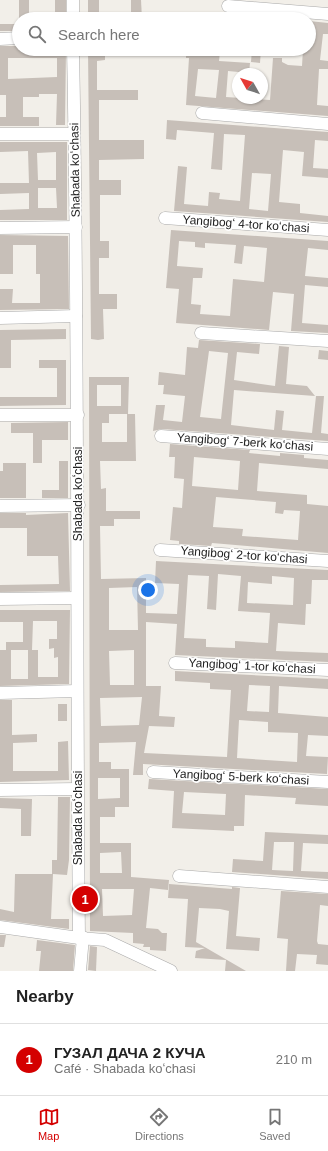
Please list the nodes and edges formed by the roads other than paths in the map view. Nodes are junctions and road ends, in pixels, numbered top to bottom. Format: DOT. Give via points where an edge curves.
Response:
graph roads {
  1 [pos="73,0"];
  2 [pos="228,6"];
  3 [pos="73,12"];
  4 [pos="303,12"];
  5 [pos="316,13"];
  6 [pos="328,14"];
  7 [pos="0,38"];
  8 [pos="12,38"];
  9 [pos="73,56"];
  10 [pos="202,113"];
  11 [pos="328,124"];
  12 [pos="0,134"];
  13 [pos="74,134"];
  14 [pos="165,218"];
  15 [pos="76,227"];
  16 [pos="0,228"];
  17 [pos="328,230"];
  18 [pos="76,316"];
  19 [pos="0,318"];
  20 [pos="201,333"];
  21 [pos="328,341"];
  22 [pos="0,415"];
  23 [pos="78,415"];
  24 [pos="161,436"];
  25 [pos="328,449"];
  26 [pos="79,505"];
  27 [pos="0,506"];
  28 [pos="160,550"];
  29 [pos="328,561"];
  30 [pos="76,598"];
  31 [pos="0,599"];
  32 [pos="176,663"];
  33 [pos="328,670"];
  34 [pos="77,691"];
  35 [pos="0,693"];
  36 [pos="153,772"];
  37 [pos="328,782"];
  38 [pos="0,790"];
  39 [pos="78,790"];
  40 [pos="179,876"];
  41 [pos="328,887"];
  42 [pos="0,927"];
  43 [pos="81,938"];
  44 [pos="80,971"];
  45 [pos="171,971"];
  1 -- 3 [label="street"];
  2 -- 4 [label="street"];
  5 -- 6 [label="street"];
  7 -- 8 [label="street"];
  9 -- 13 [label="street, Shabada koʻchasi"];
  10 -- 11 [label="street"];
  12 -- 13 [label="street"];
  13 -- 15 [label="street, Shabada koʻchasi"];
  14 -- 17 [label="street, Yangibogʻ 4-tor koʻchasi"];
  15 -- 16 [label="street"];
  15 -- 18 [label="street, Shabada koʻchasi"];
  18 -- 19 [label="street"];
  18 -- 23 [label="street, Shabada koʻchasi"];
  20 -- 21 [label="street"];
  22 -- 23 [label="street"];
  23 -- 26 [label="street, Shabada koʻchasi"];
  24 -- 25 [label="street, Yangibogʻ 7-berk koʻchasi"];
  26 -- 27 [label="street"];
  26 -- 30 [label="street, Shabada koʻchasi"];
  28 -- 29 [label="street, Yangibogʻ 2-tor koʻchasi"];
  30 -- 31 [label="street"];
  30 -- 34 [label="street, Shabada koʻchasi"];
  32 -- 33 [label="street, Yangibogʻ 1-tor koʻchasi"];
  34 -- 35 [label="street"];
  34 -- 39 [label="street, Shabada koʻchasi"];
  36 -- 37 [label="street, Yangibogʻ 5-berk koʻchasi"];
  38 -- 39 [label="street"];
  39 -- 43 [label="street, Shabada koʻchasi"];
  40 -- 41 [label="street"];
  42 -- 43 [label="street"];
  43 -- 44 [label="street, Shabada koʻchasi"];
  43 -- 45 [label="street" via="105,940"];
}
